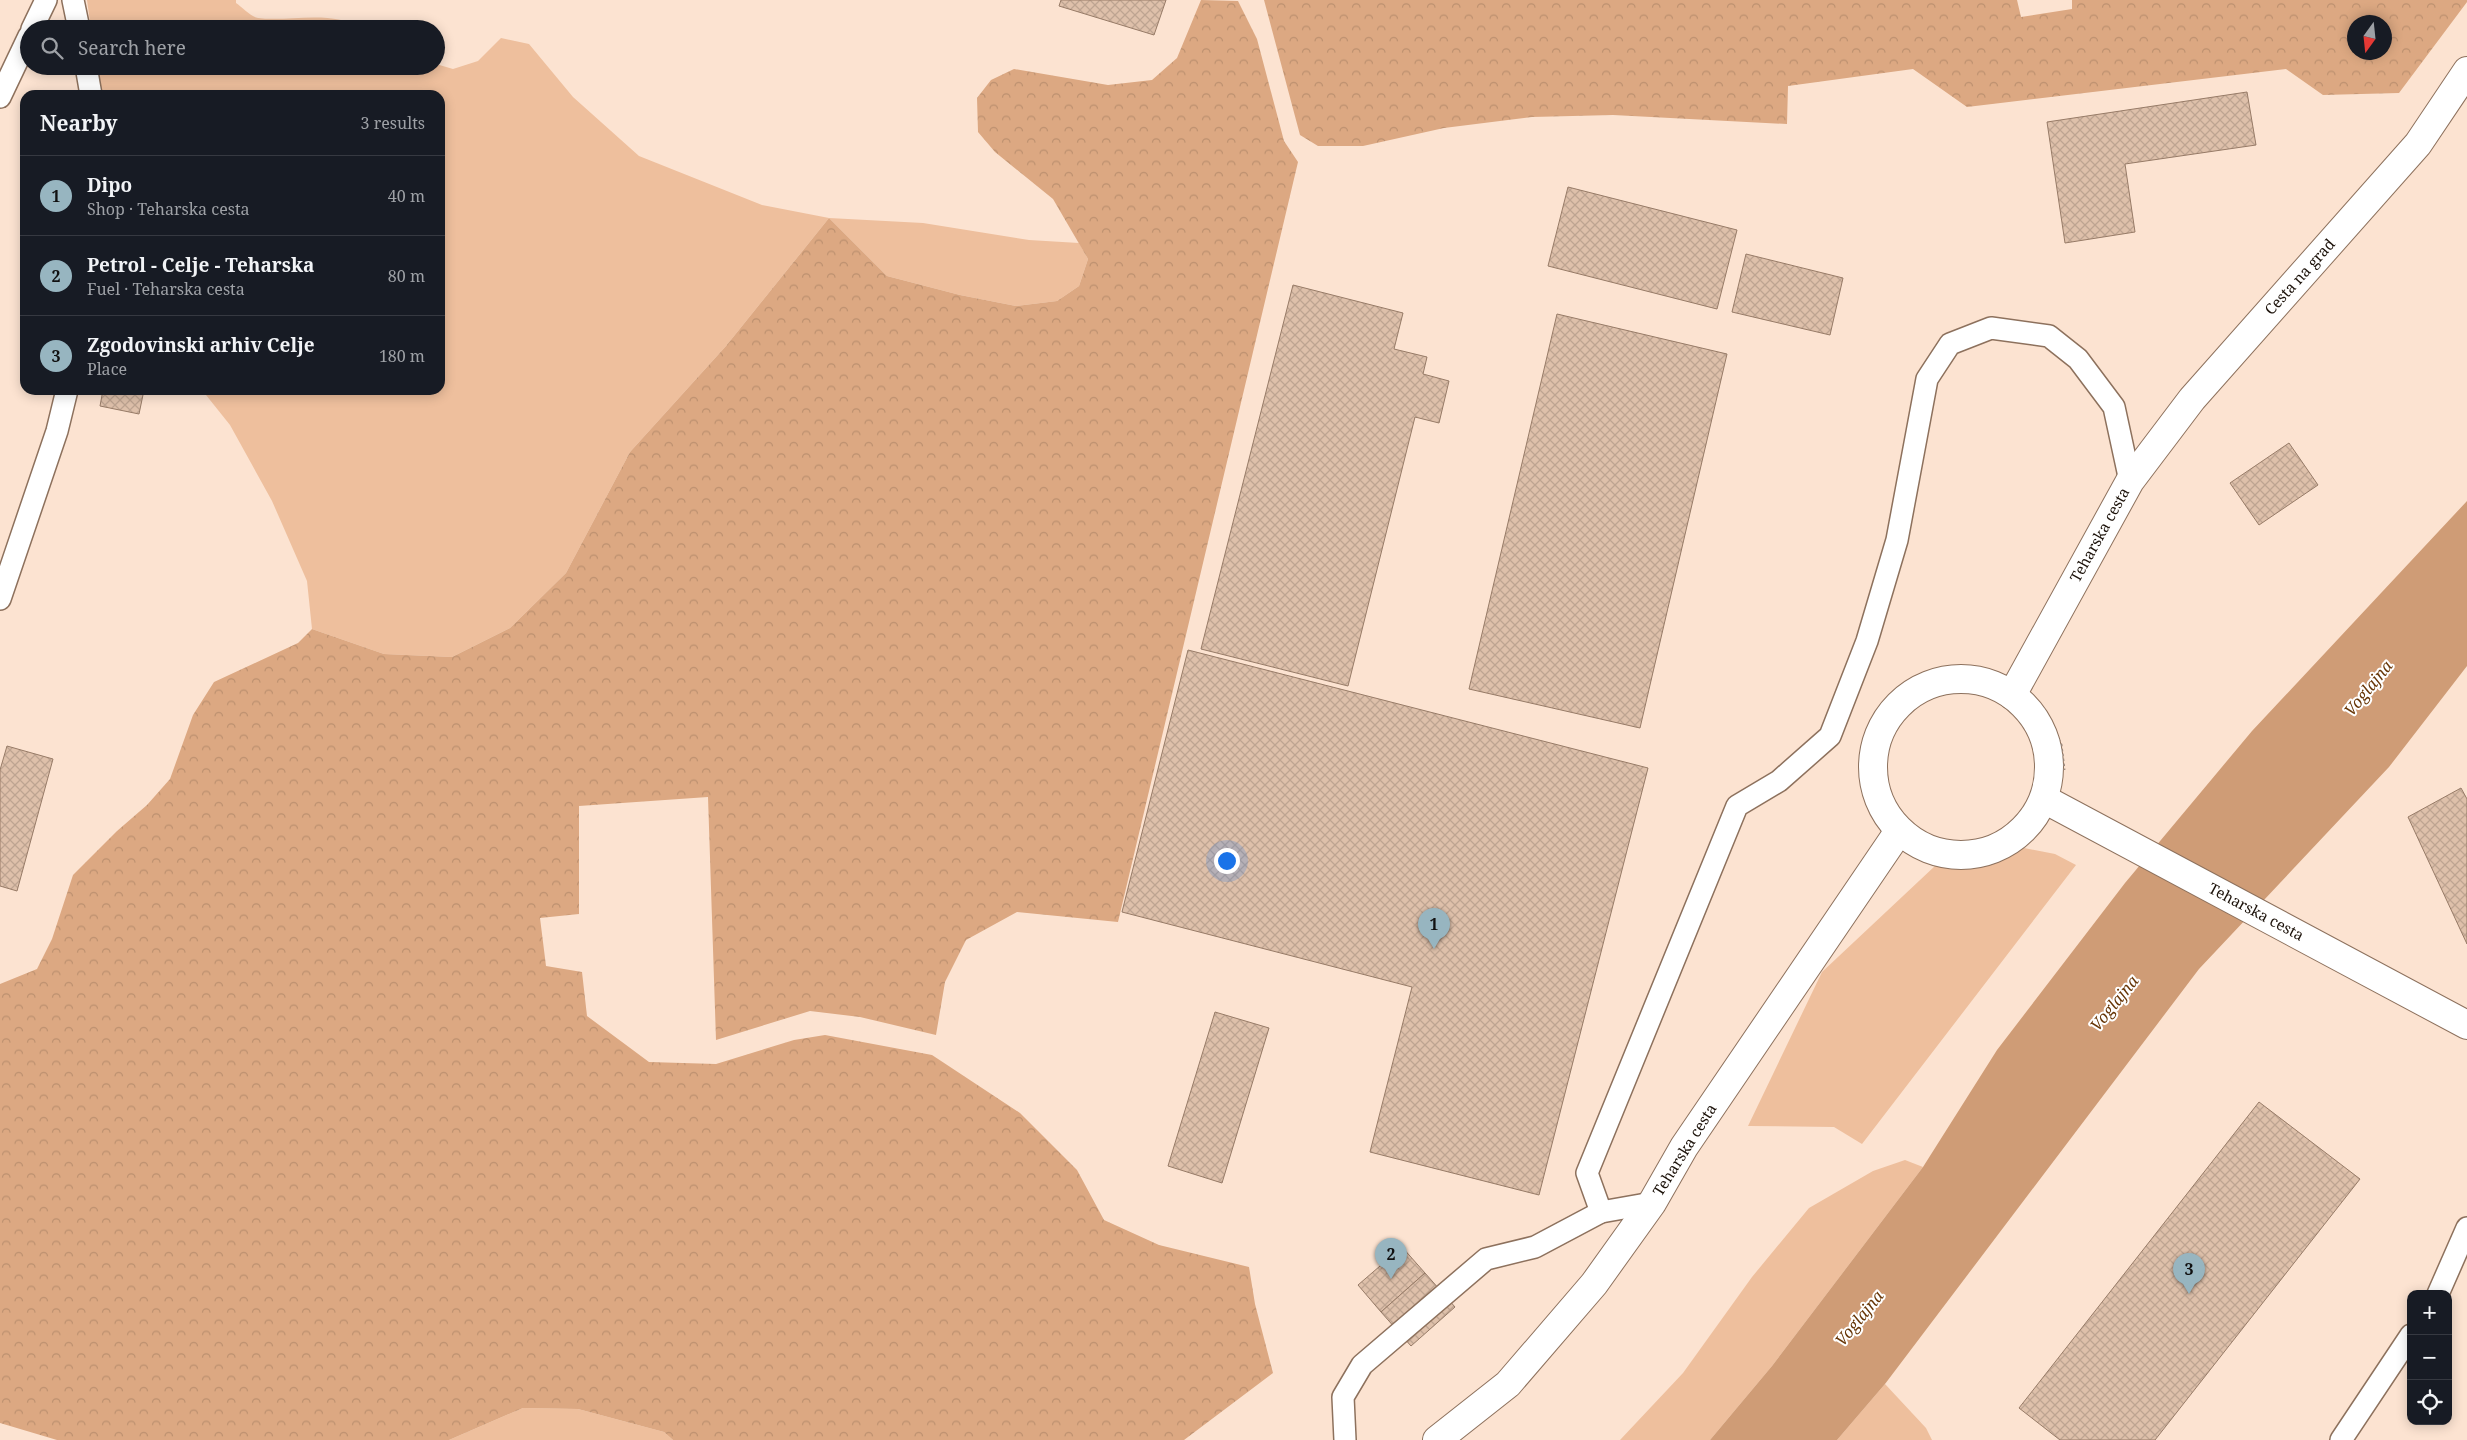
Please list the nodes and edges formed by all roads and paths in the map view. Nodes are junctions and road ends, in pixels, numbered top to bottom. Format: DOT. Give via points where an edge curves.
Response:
graph roads {
  1 [pos="46,0"];
  2 [pos="73,0"];
  3 [pos="36,20"];
  4 [pos="77,20"];
  5 [pos="20,55"];
  6 [pos="2467,71"];
  7 [pos="88,75"];
  8 [pos="90,90"];
  9 [pos="0,97"];
  10 [pos="66,395"];
  11 [pos="2130,481"];
  12 [pos="0,599"];
  13 [pos="2012,695"];
  14 [pos="2042,706"];
  15 [pos="2065,771"];
  16 [pos="2044,799"];
  17 [pos="1899,830"];
  18 [pos="2037,832"];
  19 [pos="1920,857"];
  20 [pos="2467,1025"];
  21 [pos="1652,1203"];
  22 [pos="1601,1212"];
  23 [pos="2467,1228"];
  24 [pos="2440,1290"];
  25 [pos="2407,1341"];
  26 [pos="1346,1440"];
  27 [pos="1437,1440"];
  28 [pos="2341,1440"];
  1 -- 3 [label="lane"];
  2 -- 4 [label="lane"];
  5 -- 9 [label="lane"];
  6 -- 11 [label="street, Cesta na grad" via="2418,144 2192,399"];
  7 -- 8 [label="lane"];
  10 -- 12 [label="lane" via="57,431"];
  11 -- 13 [label="street, Teharska cesta"];
  11 -- 22 [label="lane" via="2114,407 2078,360 2049,336 1991,328 1950,344 1928,379 1897,540 1866,641 1830,736 1779,781 1737,806 1587,1173"];
  13 -- 16 [label="street" via="2033,715 2046,741 2050,770"];
  13 -- 17 [label="street" via="1986,682 1956,678 1928,684 1902,700 1890,714 1873,749 1872,779 1881,807"];
  14 -- 15 [label="path" via="2061,745"];
  16 -- 17 [label="street" via="2029,824 2007,843 1980,854 1951,855 1922,848"];
  16 -- 20 [label="street, Teharska cesta"];
  17 -- 21 [label="street, Teharska cesta" via="1684,1147"];
  18 -- 19 [label="path" via="2010,853 1988,862 1948,865"];
  21 -- 22 [label="lane"];
  21 -- 27 [label="street, Teharska cesta" via="1594,1284 1508,1384"];
  22 -- 26 [label="lane" via="1535,1247 1486,1259 1362,1365 1343,1397"];
  23 -- 24 [label="lane"];
  25 -- 28 [label="lane"];
}
